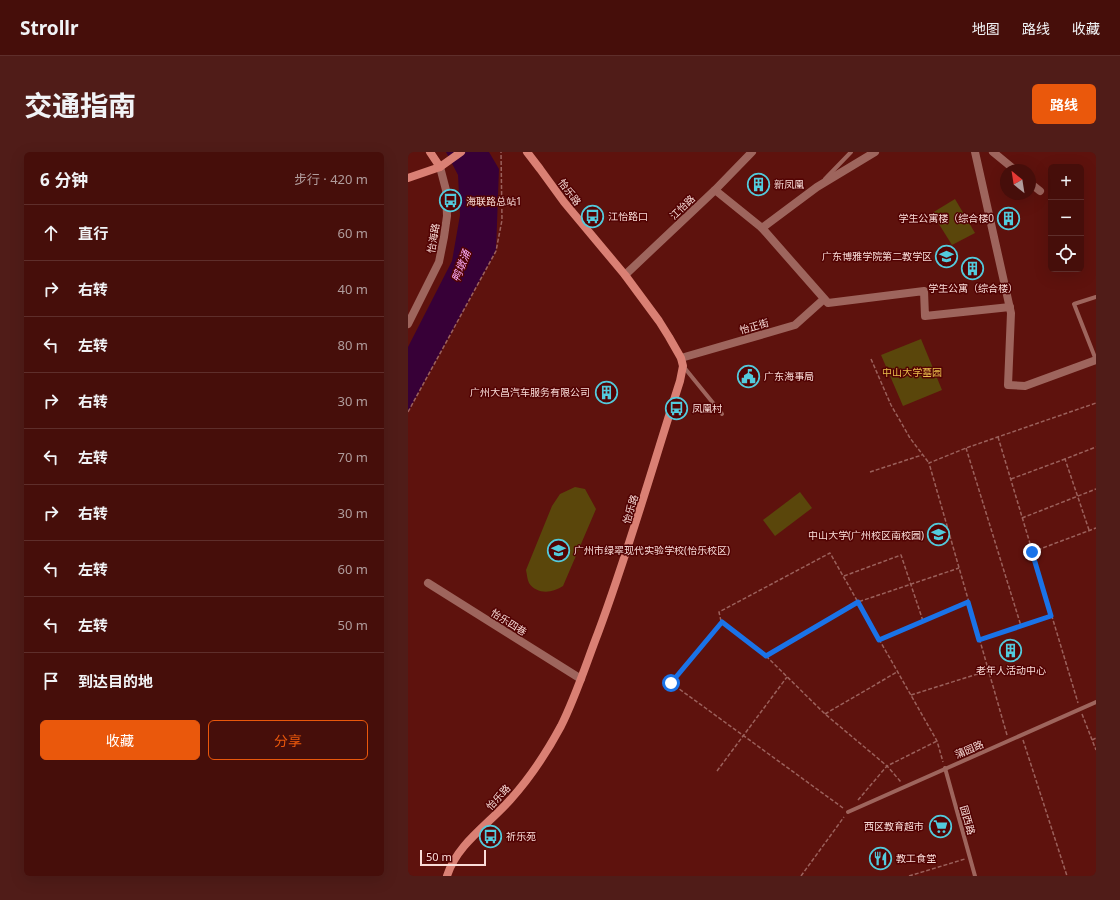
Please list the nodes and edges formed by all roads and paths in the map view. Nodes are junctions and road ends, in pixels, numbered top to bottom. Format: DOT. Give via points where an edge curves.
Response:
graph roads {
  1 [pos="430,152"];
  2 [pos="461,152"];
  3 [pos="501,152"];
  4 [pos="527,152"];
  5 [pos="752,152"];
  6 [pos="851,152"];
  7 [pos="876,152"];
  8 [pos="975,152"];
  9 [pos="993,152"];
  10 [pos="1007,164"];
  11 [pos="440,167"];
  12 [pos="408,178"];
  13 [pos="817,187"];
  14 [pos="1036,188"];
  15 [pos="715,190"];
  16 [pos="1040,191"];
  17 [pos="762,228"];
  18 [pos="626,275"];
  19 [pos="1096,297"];
  20 [pos="824,298"];
  21 [pos="1010,307"];
  22 [pos="408,324"];
  23 [pos="871,359"];
  24 [pos="1096,360"];
  25 [pos="682,362"];
  26 [pos="1096,403"];
  27 [pos="408,412"];
  28 [pos="722,414"];
  29 [pos="998,437"];
  30 [pos="1096,447"];
  31 [pos="966,448"];
  32 [pos="922,455"];
  33 [pos="1065,459"];
  34 [pos="929,463"];
  35 [pos="870,472"];
  36 [pos="1010,479"];
  37 [pos="1096,489"];
  38 [pos="1078,496"];
  39 [pos="1022,518"];
  40 [pos="1096,528"];
  41 [pos="1089,530"];
  42 [pos="1032,552"];
  43 [pos="959,568"];
  44 [pos="843,576"];
  45 [pos="428,583"];
  46 [pos="911,584"];
  47 [pos="858,602"];
  48 [pos="968,602"];
  49 [pos="1051,616"];
  50 [pos="923,621"];
  51 [pos="722,622"];
  52 [pos="1021,626"];
  53 [pos="879,640"];
  54 [pos="979,640"];
  55 [pos="766,656"];
  56 [pos="988,670"];
  57 [pos="898,672"];
  58 [pos="787,677"];
  59 [pos="581,679"];
  60 [pos="911,695"];
  61 [pos="1096,702"];
  62 [pos="1080,709"];
  63 [pos="825,714"];
  64 [pos="1022,735"];
  65 [pos="744,736"];
  66 [pos="1096,738"];
  67 [pos="1092,740"];
  68 [pos="1008,741"];
  69 [pos="1096,750"];
  70 [pos="945,768"];
  71 [pos="718,771"];
  72 [pos="905,786"];
  73 [pos="848,812"];
  74 [pos="970,858"];
  75 [pos="803,873"];
  76 [pos="447,876"];
  77 [pos="804,876"];
  78 [pos="909,876"];
  79 [pos="975,876"];
  80 [pos="1066,876"];
  1 -- 11 [label="street, 怡海路"];
  2 -- 11 [label="street"];
  3 -- 27 [label="path" via="502,220 496,251"];
  4 -- 18 [label="street, 怡乐路" via="564,202"];
  5 -- 15 [label="street, 江怡路"];
  6 -- 13 [label="lane"];
  7 -- 13 [label="street"];
  8 -- 21 [label="street"];
  9 -- 10 [label="street"];
  11 -- 12 [label="street"];
  11 -- 22 [label="street, 怡海路" via="446,190 447,216 439,262"];
  13 -- 17 [label="street"];
  14 -- 16 [label="street"];
  15 -- 17 [label="street"];
  15 -- 18 [label="street, 江怡路"];
  17 -- 20 [label="street"];
  18 -- 25 [label="street, 怡乐路" via="659,321"];
  19 -- 24 [label="lane" via="1074,304"];
  20 -- 21 [label="street" via="828,303 924,291 925,316"];
  20 -- 25 [label="street, 怡正街" via="795,324"];
  21 -- 24 [label="street" via="1008,385 1025,386"];
  23 -- 32 [label="path" via="891,405"];
  25 -- 28 [label="lane"];
  25 -- 59 [label="street, 怡乐路" via="680,381 620,573"];
  26 -- 29 [label="path"];
  29 -- 31 [label="path"];
  29 -- 36 [label="path"];
  30 -- 33 [label="path"];
  31 -- 34 [label="path"];
  31 -- 52 [label="path"];
  32 -- 34 [label="path"];
  32 -- 35 [label="path"];
  33 -- 36 [label="path"];
  33 -- 38 [label="path"];
  34 -- 43 [label="path"];
  36 -- 39 [label="path"];
  37 -- 38 [label="path"];
  38 -- 39 [label="path"];
  38 -- 41 [label="path"];
  39 -- 42 [label="path"];
  40 -- 41 [label="path"];
  41 -- 42 [label="path"];
  42 -- 49 [label="path"];
  43 -- 46 [label="path"];
  43 -- 48 [label="path"];
  44 -- 46 [label="path" via="901,555"];
  44 -- 47 [label="path"];
  44 -- 51 [label="path" via="830,553 719,612"];
  45 -- 59 [label="street, 怡乐四巷"];
  46 -- 47 [label="path"];
  46 -- 50 [label="path"];
  47 -- 53 [label="path"];
  47 -- 55 [label="path"];
  48 -- 50 [label="path"];
  48 -- 54 [label="path"];
  49 -- 52 [label="path"];
  49 -- 62 [label="path"];
  50 -- 53 [label="path"];
  51 -- 55 [label="path"];
  51 -- 65 [label="path" via="671,683"];
  52 -- 54 [label="path"];
  53 -- 57 [label="path"];
  54 -- 56 [label="path"];
  55 -- 58 [label="path"];
  56 -- 60 [label="path"];
  56 -- 68 [label="path"];
  57 -- 60 [label="path"];
  57 -- 63 [label="path"];
  58 -- 63 [label="path"];
  58 -- 65 [label="path"];
  59 -- 76 [label="street, 怡乐路" via="561,725 528,779 469,840 458,854"];
  60 -- 70 [label="path" via="937,741"];
  61 -- 62 [label="lane, 蒲园路"];
  62 -- 64 [label="lane, 蒲园路"];
  62 -- 67 [label="path"];
  63 -- 72 [label="path" via="887,766"];
  64 -- 68 [label="lane, 蒲园路"];
  64 -- 80 [label="path"];
  65 -- 71 [label="path"];
  65 -- 73 [label="path"];
  66 -- 67 [label="path"];
  67 -- 69 [label="path"];
  68 -- 70 [label="lane, 蒲园路"];
  70 -- 72 [label="lane, 蒲园路"];
  70 -- 74 [label="lane, 园西路"];
  72 -- 73 [label="lane, 蒲园路"];
  74 -- 78 [label="path"];
  74 -- 79 [label="lane, 园西路"];
  75 -- 77 [label="path"];
}
